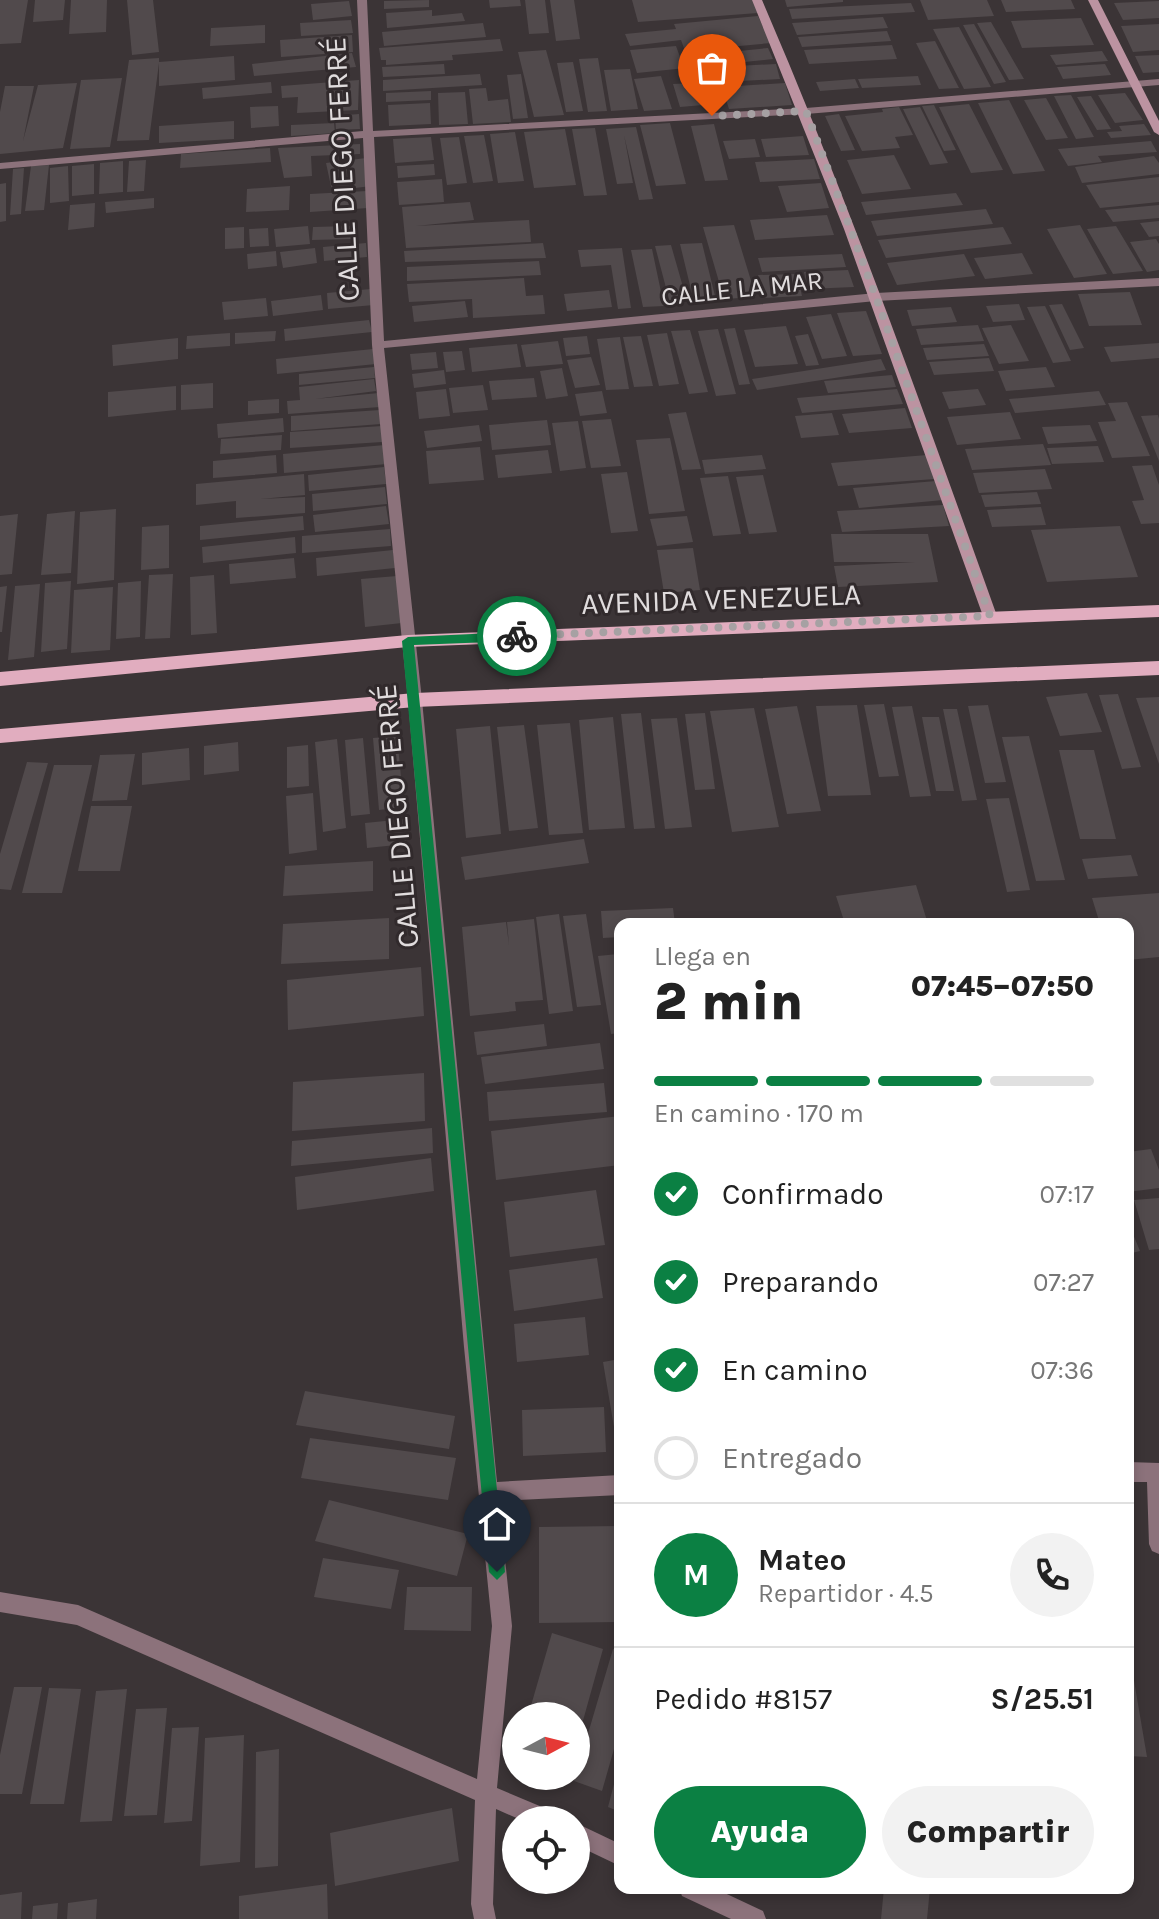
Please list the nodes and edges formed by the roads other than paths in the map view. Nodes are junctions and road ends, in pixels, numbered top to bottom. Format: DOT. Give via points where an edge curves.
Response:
graph roads {
  1 [pos="362,0"];
  2 [pos="757,0"];
  3 [pos="1093,0"];
  4 [pos="1159,82"];
  5 [pos="1133,83"];
  6 [pos="806,111"];
  7 [pos="1159,132"];
  8 [pos="370,134"];
  9 [pos="0,166"];
  10 [pos="1159,282"];
  11 [pos="876,297"];
  12 [pos="378,345"];
  13 [pos="1159,611"];
  14 [pos="990,616"];
  15 [pos="408,641"];
  16 [pos="1159,668"];
  17 [pos="0,679"];
  18 [pos="415,700"];
  19 [pos="0,736"];
  20 [pos="1134,1472"];
  21 [pos="1157,1472"];
  22 [pos="614,1485"];
  23 [pos="489,1492"];
  24 [pos="1159,1544"];
  25 [pos="0,1602"];
  26 [pos="486,1792"];
  27 [pos="516,1806"];
  28 [pos="590,1841"];
  29 [pos="614,1852"];
  30 [pos="703,1894"];
  31 [pos="485,1919"];
  32 [pos="755,1919"];
  1 -- 8 [label="street, CALLE DIEGO FERRÉ"];
  2 -- 6 [label="street"];
  3 -- 5 [label="street"];
  4 -- 5 [label="street"];
  5 -- 6 [label="street"];
  5 -- 7 [label="street"];
  6 -- 8 [label="street"];
  6 -- 11 [label="street"];
  8 -- 9 [label="street"];
  8 -- 12 [label="street, CALLE DIEGO FERRÉ"];
  10 -- 11 [label="street, CALLE LA MAR"];
  11 -- 12 [label="street, CALLE LA MAR"];
  11 -- 14 [label="street"];
  12 -- 15 [label="street, CALLE DIEGO FERRÉ"];
  13 -- 14 [label="main road, AVENIDA VENEZUELA"];
  14 -- 15 [label="main road, AVENIDA VENEZUELA"];
  15 -- 17 [label="main road, AVENIDA VENEZUELA"];
  15 -- 18 [label="street, CALLE DIEGO FERRÉ"];
  16 -- 18 [label="main road"];
  18 -- 19 [label="main road"];
  18 -- 23 [label="street, CALLE DIEGO FERRÉ"];
  20 -- 21 [label="street"];
  21 -- 24 [label="street"];
  22 -- 23 [label="street"];
  23 -- 26 [label="street, CALLE DIEGO FERRÉ" via="502,1626"];
  25 -- 26 [label="street" via="78,1615"];
  26 -- 27 [label="street"];
  26 -- 31 [label="street, CALLE DIEGO FERRÉ"];
  28 -- 29 [label="street"];
  30 -- 32 [label="street"];
}
